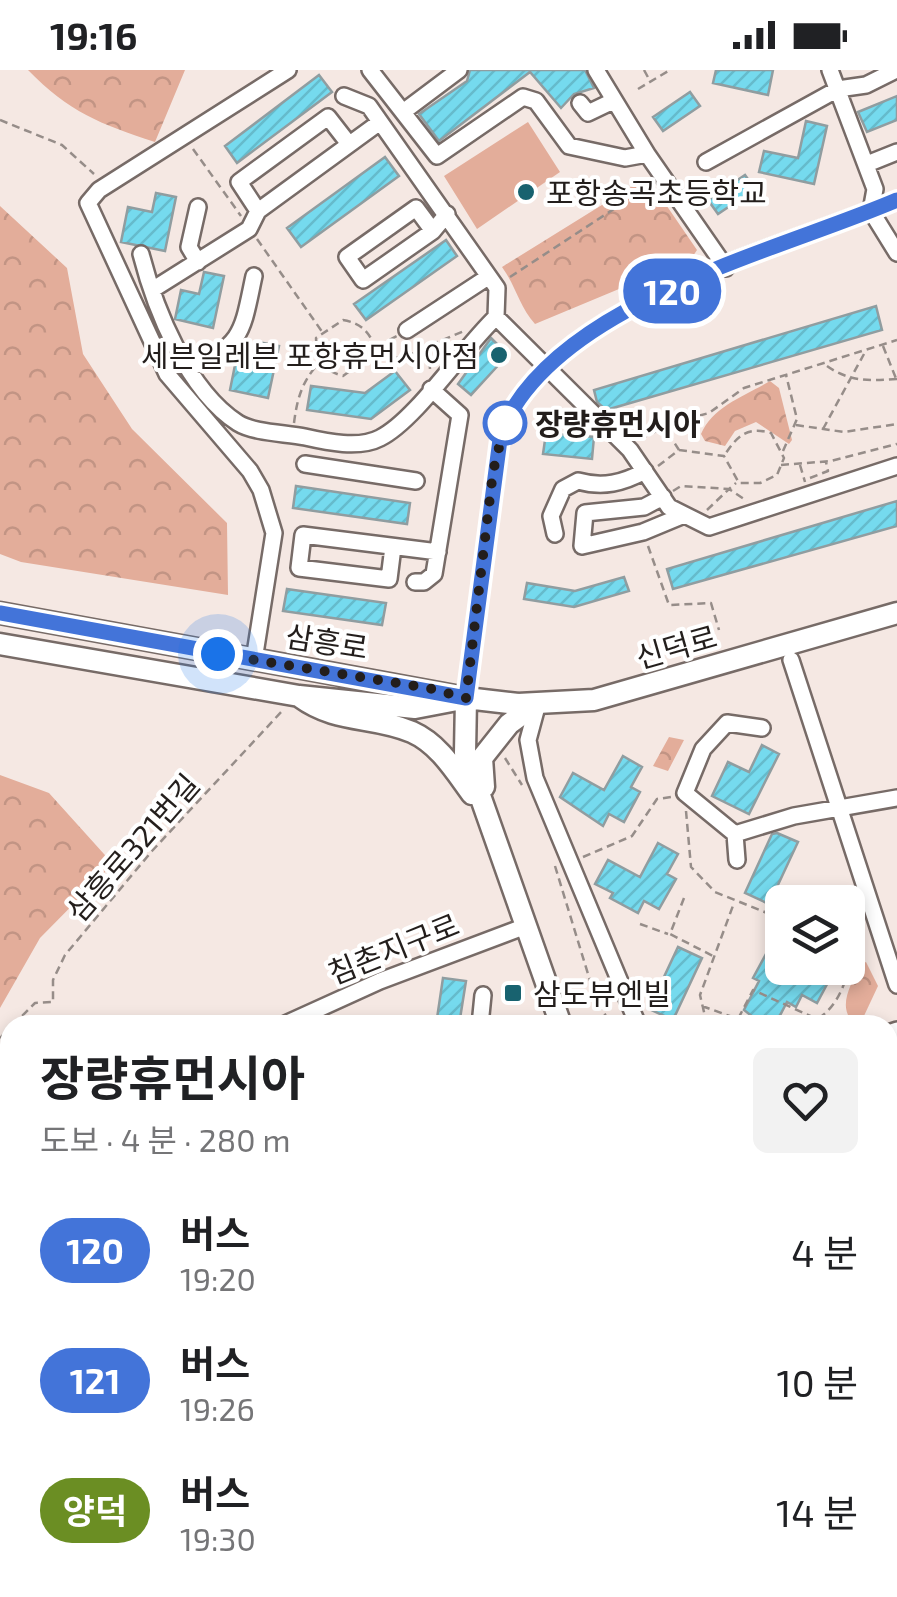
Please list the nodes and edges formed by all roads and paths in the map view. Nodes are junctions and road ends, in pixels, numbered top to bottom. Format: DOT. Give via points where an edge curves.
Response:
graph roads {
  1 [pos="288,70"];
  2 [pos="370,70"];
  3 [pos="459,70"];
  4 [pos="596,70"];
  5 [pos="644,70"];
  6 [pos="670,70"];
  7 [pos="830,70"];
  8 [pos="896,70"];
  9 [pos="866,76"];
  10 [pos="650,82"];
  11 [pos="838,89"];
  12 [pos="638,90"];
  13 [pos="390,95"];
  14 [pos="344,96"];
  15 [pos="420,100"];
  16 [pos="611,102"];
  17 [pos="580,103"];
  18 [pos="403,112"];
  19 [pos="0,120"];
  20 [pos="380,122"];
  21 [pos="184,136"];
  22 [pos="350,144"];
  23 [pos="897,152"];
  24 [pos="648,154"];
  25 [pos="706,162"];
  26 [pos="867,164"];
  27 [pos="655,182"];
  28 [pos="106,185"];
  29 [pos="897,200"];
  30 [pos="198,207"];
  31 [pos="258,211"];
  32 [pos="871,211"];
  33 [pos="446,214"];
  34 [pos="249,229"];
  35 [pos="433,231"];
  36 [pos="140,254"];
  37 [pos="897,254"];
  38 [pos="198,262"];
  39 [pos="726,268"];
  40 [pos="254,276"];
  41 [pos="496,279"];
  42 [pos="152,290"];
  43 [pos="496,317"];
  44 [pos="407,330"];
  45 [pos="467,330"];
  46 [pos="323,332"];
  47 [pos="897,340"];
  48 [pos="428,346"];
  49 [pos="883,346"];
  50 [pos="375,347"];
  51 [pos="865,353"];
  52 [pos="370,356"];
  53 [pos="320,362"];
  54 [pos="826,365"];
  55 [pos="543,366"];
  56 [pos="190,368"];
  57 [pos="786,375"];
  58 [pos="851,377"];
  59 [pos="897,380"];
  60 [pos="431,389"];
  61 [pos="897,424"];
  62 [pos="796,425"];
  63 [pos="664,427"];
  64 [pos="823,429"];
  65 [pos="293,435"];
  66 [pos="358,443"];
  67 [pos="897,444"];
  68 [pos="627,446"];
  69 [pos="679,450"];
  70 [pos="783,452"];
  71 [pos="724,456"];
  72 [pos="826,462"];
  73 [pos="306,464"];
  74 [pos="800,464"];
  75 [pos="781,466"];
  76 [pos="897,466"];
  77 [pos="646,471"];
  78 [pos="353,472"];
  79 [pos="772,478"];
  80 [pos="416,481"];
  81 [pos="738,481"];
  82 [pos="792,486"];
  83 [pos="806,488"];
  84 [pos="729,489"];
  85 [pos="780,491"];
  86 [pos="663,497"];
  87 [pos="758,498"];
  88 [pos="690,518"];
  89 [pos="643,532"];
  90 [pos="555,534"];
  91 [pos="393,547"];
  92 [pos="438,552"];
  93 [pos="415,582"];
  94 [pos="0,613"];
  95 [pos="897,613"];
  96 [pos="720,630"];
  97 [pos="0,644"];
  98 [pos="254,660"];
  99 [pos="791,660"];
  100 [pos="299,696"];
  101 [pos="466,698"];
  102 [pos="538,702"];
  103 [pos="762,728"];
  104 [pos="500,749"];
  105 [pos="525,792"];
  106 [pos="686,794"];
  107 [pos="897,798"];
  108 [pos="839,812"];
  109 [pos="486,814"];
  110 [pos="736,834"];
  111 [pos="551,854"];
  112 [pos="737,860"];
  113 [pos="570,862"];
  114 [pos="684,898"];
  115 [pos="734,902"];
  116 [pos="765,913"];
  117 [pos="640,924"];
  118 [pos="526,926"];
  119 [pos="670,934"];
  120 [pos="714,956"];
  121 [pos="843,985"];
  122 [pos="897,985"];
  123 [pos="482,994"];
  124 [pos="702,1006"];
  125 [pos="22,1015"];
  126 [pos="305,1015"];
  127 [pos="481,1015"];
  128 [pos="557,1015"];
  129 [pos="605,1015"];
  130 [pos="634,1015"];
  131 [pos="704,1015"];
  132 [pos="727,1015"];
  133 [pos="740,1015"];
  134 [pos="808,1015"];
  135 [pos="824,1015"];
  1 -- 21 [label="street"];
  2 -- 13 [label="street"];
  3 -- 15 [label="street"];
  4 -- 16 [label="street"];
  5 -- 10 [label="path"];
  6 -- 10 [label="path"];
  7 -- 11 [label="street"];
  8 -- 9 [label="street"];
  9 -- 11 [label="street"];
  10 -- 12 [label="path"];
  11 -- 25 [label="street"];
  11 -- 26 [label="street"];
  13 -- 15 [label="street"];
  13 -- 18 [label="street"];
  14 -- 20 [label="street" via="365,101"];
  15 -- 18 [label="street"];
  16 -- 17 [label="street" via="588,113"];
  16 -- 24 [label="street"];
  18 -- 24 [label="street" via="436,156 523,97 536,101 569,146 625,158"];
  19 -- 28 [label="path" via="62,145"];
  20 -- 22 [label="street"];
  20 -- 33 [label="street"];
  21 -- 28 [label="street"];
  21 -- 34 [label="path"];
  22 -- 31 [label="street"];
  22 -- 31 [label="street" via="328,116 239,182"];
  23 -- 26 [label="street"];
  24 -- 39 [label="street"];
  26 -- 32 [label="street" via="875,189"];
  27 -- 41 [label="path"];
  28 -- 98 [label="street" via="88,203 138,317 167,374 261,490 274,533"];
  29 -- 32 [label="street"];
  30 -- 38 [label="street" via="188,246"];
  31 -- 34 [label="street"];
  32 -- 37 [label="street"];
  32 -- 39 [label="street"];
  33 -- 35 [label="street"];
  33 -- 41 [label="street"];
  34 -- 38 [label="street"];
  34 -- 46 [label="path"];
  35 -- 35 [label="street" via="363,280 346,257 416,208"];
  36 -- 42 [label="street"];
  38 -- 42 [label="street"];
  39 -- 55 [label="street" via="604,320"];
  40 -- 56 [label="street" via="241,336 226,352"];
  41 -- 43 [label="street"];
  41 -- 44 [label="street"];
  42 -- 56 [label="street" via="164,327"];
  43 -- 55 [label="street"];
  43 -- 60 [label="street"];
  44 -- 50 [label="path"];
  45 -- 48 [label="path"];
  46 -- 50 [label="path" via="344,320 358,323"];
  46 -- 53 [label="path" via="316,338"];
  47 -- 49 [label="path"];
  48 -- 52 [label="path" via="403,358"];
  48 -- 60 [label="path"];
  49 -- 51 [label="path"];
  49 -- 59 [label="path"];
  50 -- 52 [label="path"];
  51 -- 54 [label="path"];
  51 -- 58 [label="path"];
  52 -- 53 [label="path" via="343,376"];
  53 -- 65 [label="path" via="297,400"];
  54 -- 57 [label="path"];
  54 -- 58 [label="path"];
  55 -- 68 [label="street"];
  55 -- 101 [label="street" via="514,401 501,432"];
  56 -- 65 [label="street" via="240,425"];
  57 -- 62 [label="path"];
  57 -- 63 [label="path"];
  58 -- 59 [label="path"];
  58 -- 64 [label="path"];
  60 -- 66 [label="street" via="380,438"];
  60 -- 92 [label="street" via="460,415"];
  61 -- 64 [label="path"];
  62 -- 64 [label="path"];
  62 -- 70 [label="path"];
  63 -- 68 [label="path"];
  63 -- 69 [label="path"];
  65 -- 66 [label="street"];
  66 -- 78 [label="street"];
  67 -- 72 [label="path"];
  68 -- 77 [label="street"];
  69 -- 71 [label="path"];
  69 -- 77 [label="path"];
  70 -- 71 [label="path" via="771,433 756,429 741,434"];
  70 -- 75 [label="path"];
  71 -- 81 [label="path"];
  72 -- 74 [label="path"];
  72 -- 83 [label="path" via="828,470"];
  73 -- 78 [label="street"];
  74 -- 75 [label="path"];
  74 -- 83 [label="path"];
  75 -- 79 [label="path"];
  76 -- 83 [label="street"];
  77 -- 86 [label="street"];
  77 -- 90 [label="street" via="624,482 578,481 562,488 551,516"];
  78 -- 80 [label="street"];
  79 -- 81 [label="path"];
  79 -- 85 [label="path"];
  81 -- 84 [label="path"];
  82 -- 83 [label="path"];
  83 -- 88 [label="street" via="709,527"];
  84 -- 86 [label="path" via="680,486"];
  84 -- 87 [label="path" via="748,501"];
  84 -- 88 [label="path"];
  86 -- 88 [label="street"];
  86 -- 89 [label="street" via="585,513 582,546"];
  88 -- 89 [label="street"];
  89 -- 96 [label="path" via="669,606 711,603"];
  91 -- 91 [label="street" via="303,536 299,568 389,579"];
  91 -- 92 [label="street"];
  92 -- 93 [label="street" via="434,574"];
  94 -- 98 [label="main road, 삼흥로"];
  95 -- 102 [label="main road, 신덕로" via="594,700"];
  97 -- 100 [label="main road, 삼흥로"];
  98 -- 101 [label="main road, 삼흥로"];
  99 -- 108 [label="street"];
  100 -- 101 [label="main road, 삼흥로" via="414,708"];
  100 -- 109 [label="main road" via="324,714 393,726 424,739"];
  100 -- 125 [label="path, 삼흥로321번길" via="64,955 52,1002 34,1003"];
  101 -- 102 [label="main road, 신덕로"];
  101 -- 109 [label="main road" via="465,753"];
  102 -- 109 [label="main road" via="508,724 482,758"];
  102 -- 113 [label="street" via="528,740 535,778"];
  103 -- 106 [label="street" via="726,723 703,750"];
  104 -- 105 [label="path"];
  106 -- 110 [label="street"];
  106 -- 113 [label="path" via="657,799 632,836"];
  106 -- 115 [label="path" via="691,867"];
  107 -- 108 [label="street"];
  108 -- 110 [label="street" via="794,816"];
  108 -- 122 [label="street"];
  109 -- 118 [label="main road"];
  110 -- 112 [label="street"];
  111 -- 129 [label="path"];
  113 -- 130 [label="street"];
  114 -- 119 [label="path"];
  115 -- 116 [label="path"];
  115 -- 120 [label="path"];
  117 -- 119 [label="path"];
  118 -- 126 [label="street, 침촌지구로"];
  118 -- 128 [label="main road"];
  119 -- 120 [label="path"];
  120 -- 124 [label="path"];
  121 -- 135 [label="path"];
  123 -- 127 [label="street"];
  124 -- 131 [label="path"];
  124 -- 132 [label="path"];
  133 -- 134 [label="path" via="754,990"];
}
